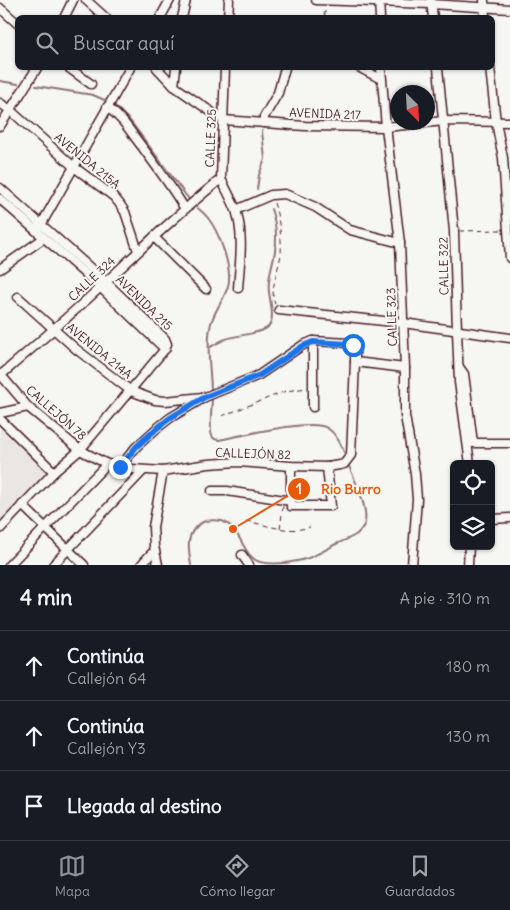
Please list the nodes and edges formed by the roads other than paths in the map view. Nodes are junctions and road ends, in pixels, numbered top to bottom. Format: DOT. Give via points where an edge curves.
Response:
graph roads {
  1 [pos="74,0"];
  2 [pos="86,0"];
  3 [pos="170,0"];
  4 [pos="186,0"];
  5 [pos="229,0"];
  6 [pos="316,0"];
  7 [pos="379,1"];
  8 [pos="431,2"];
  9 [pos="484,4"];
  10 [pos="0,8"];
  11 [pos="510,9"];
  12 [pos="66,15"];
  13 [pos="103,15"];
  14 [pos="162,15"];
  15 [pos="183,15"];
  16 [pos="228,15"];
  17 [pos="380,15"];
  18 [pos="433,15"];
  19 [pos="15,21"];
  20 [pos="36,70"];
  21 [pos="72,70"];
  22 [pos="129,70"];
  23 [pos="159,70"];
  24 [pos="176,70"];
  25 [pos="225,70"];
  26 [pos="284,70"];
  27 [pos="364,70"];
  28 [pos="381,70"];
  29 [pos="438,70"];
  30 [pos="490,70"];
  31 [pos="381,80"];
  32 [pos="91,84"];
  33 [pos="174,86"];
  34 [pos="0,103"];
  35 [pos="107,106"];
  36 [pos="10,110"];
  37 [pos="223,120"];
  38 [pos="444,121"];
  39 [pos="496,122"];
  40 [pos="510,122"];
  41 [pos="264,123"];
  42 [pos="0,126"];
  43 [pos="386,127"];
  44 [pos="506,160"];
  45 [pos="74,167"];
  46 [pos="221,179"];
  47 [pos="0,188"];
  48 [pos="197,199"];
  49 [pos="0,200"];
  50 [pos="187,207"];
  51 [pos="236,210"];
  52 [pos="38,227"];
  53 [pos="44,238"];
  54 [pos="154,238"];
  55 [pos="400,243"];
  56 [pos="138,251"];
  57 [pos="510,258"];
  58 [pos="0,269"];
  59 [pos="103,285"];
  60 [pos="238,288"];
  61 [pos="206,289"];
  62 [pos="18,298"];
  63 [pos="278,310"];
  64 [pos="403,323"];
  65 [pos="54,329"];
  66 [pos="457,331"];
  67 [pos="510,338"];
  68 [pos="313,342"];
  69 [pos="355,362"];
  70 [pos="458,367"];
  71 [pos="405,368"];
  72 [pos="1,375"];
  73 [pos="130,391"];
  74 [pos="205,397"];
  75 [pos="28,407"];
  76 [pos="313,407"];
  77 [pos="0,413"];
  78 [pos="0,419"];
  79 [pos="510,443"];
  80 [pos="80,450"];
  81 [pos="469,460"];
  82 [pos="107,464"];
  83 [pos="292,466"];
  84 [pos="327,466"];
  85 [pos="120,467"];
  86 [pos="143,471"];
  87 [pos="54,472"];
  88 [pos="162,472"];
  89 [pos="212,491"];
  90 [pos="289,502"];
  91 [pos="22,505"];
  92 [pos="510,518"];
  93 [pos="495,519"];
  94 [pos="45,528"];
  95 [pos="0,529"];
  96 [pos="68,550"];
  97 [pos="469,550"];
  98 [pos="151,554"];
  99 [pos="242,555"];
  100 [pos="9,565"];
  101 [pos="53,565"];
  102 [pos="84,565"];
  103 [pos="141,565"];
  104 [pos="158,565"];
  105 [pos="249,565"];
  106 [pos="412,565"];
  107 [pos="468,565"];
  1 -- 12 [label="street"];
  2 -- 13 [label="street"];
  3 -- 14 [label="street"];
  4 -- 15 [label="street"];
  5 -- 16 [label="street"];
  6 -- 7 [label="street"];
  7 -- 8 [label="street"];
  7 -- 17 [label="street"];
  8 -- 9 [label="street"];
  8 -- 18 [label="street"];
  9 -- 11 [label="street"];
  10 -- 19 [label="street"];
  20 -- 36 [label="street"];
  21 -- 32 [label="street"];
  22 -- 35 [label="street"];
  23 -- 33 [label="street"];
  24 -- 33 [label="street"];
  25 -- 37 [label="street, CALLE 325"];
  26 -- 41 [label="street"];
  27 -- 31 [label="street"];
  28 -- 31 [label="street, CALLE 323"];
  29 -- 38 [label="street, CALLE 322"];
  30 -- 39 [label="street"];
  31 -- 43 [label="street, CALLE 323"];
  33 -- 37 [label="street"];
  34 -- 36 [label="street, AVENIDA 215A"];
  35 -- 45 [label="street"];
  35 -- 50 [label="street" via="131,130"];
  36 -- 42 [label="street"];
  36 -- 45 [label="street, AVENIDA 215A"];
  37 -- 41 [label="street, AVENIDA 217"];
  37 -- 46 [label="street, CALLE 325"];
  38 -- 39 [label="street, AVENIDA 217"];
  38 -- 43 [label="street, AVENIDA 217"];
  38 -- 66 [label="street, CALLE 322" via="454,231"];
  39 -- 40 [label="street, AVENIDA 217"];
  39 -- 44 [label="street"];
  41 -- 43 [label="street, AVENIDA 217"];
  43 -- 55 [label="street, CALLE 323"];
  44 -- 57 [label="street"];
  45 -- 52 [label="street"];
  45 -- 56 [label="street, AVENIDA 215A" via="119,203"];
  46 -- 48 [label="street, CALLE 325"];
  46 -- 51 [label="street"];
  47 -- 52 [label="street, AVENIDA 215"];
  48 -- 50 [label="street, CALLE 324"];
  49 -- 52 [label="street, AVENIDA 215"];
  50 -- 54 [label="street, CALLE 324"];
  51 -- 55 [label="street" via="272,195 286,194 315,207 350,230"];
  51 -- 60 [label="street" via="240,229"];
  52 -- 53 [label="street, AVENIDA 215"];
  52 -- 59 [label="street, AVENIDA 215"];
  53 -- 58 [label="street"];
  53 -- 59 [label="street, AVENIDA 215"];
  54 -- 56 [label="street, CALLE 324"];
  54 -- 61 [label="street"];
  55 -- 64 [label="street, CALLE 323"];
  56 -- 59 [label="street, CALLE 324"];
  59 -- 65 [label="street, CALLE 324"];
  59 -- 73 [label="street, AVENIDA 215" via="167,344"];
  62 -- 65 [label="street, AVENIDA 214A"];
  63 -- 64 [label="street"];
  64 -- 66 [label="street"];
  64 -- 71 [label="street, CALLE 323"];
  65 -- 72 [label="street, CALLE 324"];
  65 -- 73 [label="street, AVENIDA 214A"];
  66 -- 67 [label="street"];
  66 -- 70 [label="street, CALLE 322"];
  68 -- 69 [label="street" via="353,345"];
  68 -- 74 [label="street" via="260,375"];
  68 -- 76 [label="street"];
  69 -- 71 [label="street"];
  69 -- 84 [label="street, CALLEJÓN 82" via="351,455 344,464"];
  70 -- 79 [label="street" via="464,374 473,443"];
  70 -- 81 [label="street, CALLE 322"];
  71 -- 106 [label="street, CALLE 323" via="405,416 418,499"];
  72 -- 75 [label="street, CALLEJÓN 78"];
  73 -- 74 [label="street, AVENIDA 214A" via="166,401"];
  73 -- 80 [label="street"];
  74 -- 85 [label="street" via="156,429"];
  75 -- 77 [label="street"];
  75 -- 80 [label="street, CALLEJÓN 78"];
  78 -- 87 [label="street"];
  80 -- 82 [label="street, CALLEJÓN 78"];
  80 -- 87 [label="street"];
  82 -- 85 [label="street, CALLEJÓN 78"];
  82 -- 94 [label="street"];
  83 -- 84 [label="street, CALLEJÓN 82"];
  83 -- 88 [label="street, CALLEJÓN 82" via="229,462"];
  83 -- 90 [label="street"];
  84 -- 90 [label="street" via="331,506"];
  85 -- 86 [label="street, CALLEJÓN 78"];
  86 -- 88 [label="street, CALLEJÓN 78"];
  86 -- 96 [label="street"];
  87 -- 91 [label="street"];
  88 -- 104 [label="street" via="152,534"];
  89 -- 90 [label="street"];
  91 -- 94 [label="street"];
  91 -- 95 [label="street"];
  92 -- 93 [label="street"];
  94 -- 96 [label="street"];
  94 -- 100 [label="street"];
  96 -- 101 [label="street"];
  96 -- 102 [label="street"];
  97 -- 107 [label="street"];
  98 -- 103 [label="street"];
  99 -- 105 [label="street"];
}
